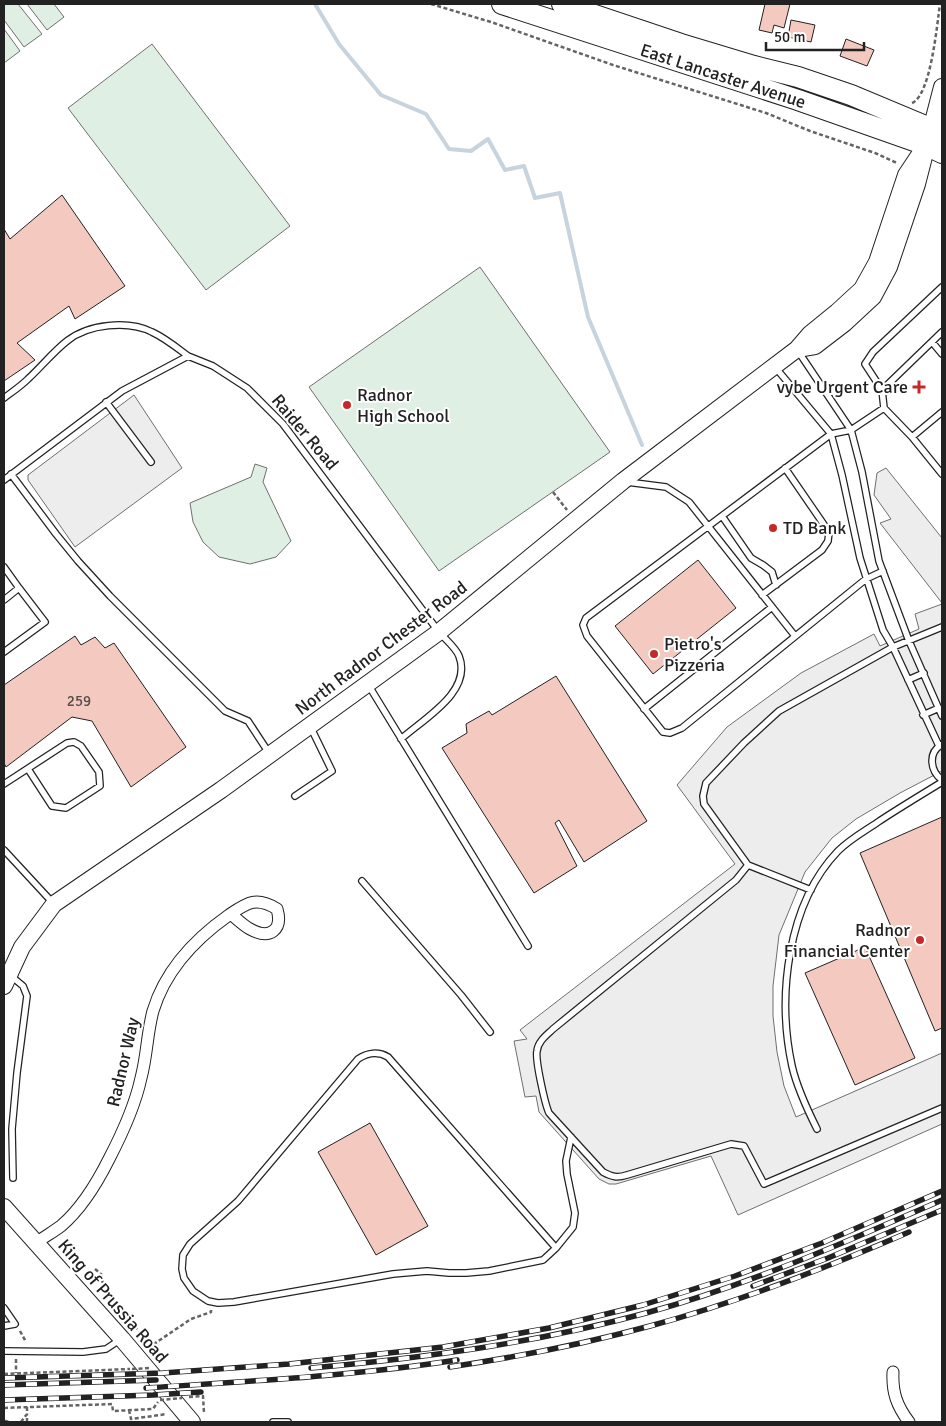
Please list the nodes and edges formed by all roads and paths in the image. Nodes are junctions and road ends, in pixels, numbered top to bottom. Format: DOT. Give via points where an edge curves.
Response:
graph roads {
  1 [pos="431,4"];
  2 [pos="502,4"];
  3 [pos="562,4"];
  4 [pos="940,4"];
  5 [pos="942,87"];
  6 [pos="906,101"];
  7 [pos="936,140"];
  8 [pos="910,168"];
  9 [pos="942,287"];
  10 [pos="942,332"];
  11 [pos="932,342"];
  12 [pos="797,349"];
  13 [pos="942,354"];
  14 [pos="188,356"];
  15 [pos="774,366"];
  16 [pos="882,390"];
  17 [pos="4,398"];
  18 [pos="106,402"];
  19 [pos="884,408"];
  20 [pos="942,412"];
  21 [pos="851,430"];
  22 [pos="831,434"];
  23 [pos="912,437"];
  24 [pos="151,462"];
  25 [pos="785,468"];
  26 [pos="11,474"];
  27 [pos="942,474"];
  28 [pos="4,480"];
  29 [pos="623,481"];
  30 [pos="553,492"];
  31 [pos="722,516"];
  32 [pos="575,521"];
  33 [pos="708,526"];
  34 [pos="4,566"];
  35 [pos="882,571"];
  36 [pos="866,579"];
  37 [pos="776,584"];
  38 [pos="19,588"];
  39 [pos="762,595"];
  40 [pos="4,600"];
  41 [pos="772,607"];
  42 [pos="942,627"];
  43 [pos="439,632"];
  44 [pos="795,636"];
  45 [pos="909,641"];
  46 [pos="893,647"];
  47 [pos="4,652"];
  48 [pos="924,673"];
  49 [pos="908,680"];
  50 [pos="368,684"];
  51 [pos="939,708"];
  52 [pos="644,709"];
  53 [pos="924,715"];
  54 [pos="942,716"];
  55 [pos="310,726"];
  56 [pos="401,739"];
  57 [pos="940,745"];
  58 [pos="270,755"];
  59 [pos="28,769"];
  60 [pos="942,781"];
  61 [pos="4,784"];
  62 [pos="295,796"];
  63 [pos="4,850"];
  64 [pos="748,864"];
  65 [pos="362,881"];
  66 [pos="810,890"];
  67 [pos="54,904"];
  68 [pos="231,914"];
  69 [pos="528,946"];
  70 [pos="6,980"];
  71 [pos="490,1032"];
  72 [pos="942,1108"];
  73 [pos="817,1129"];
  74 [pos="571,1137"];
  75 [pos="13,1178"];
  76 [pos="4,1208"];
  77 [pos="36,1243"];
  78 [pos="556,1248"];
  79 [pos="95,1269"];
  80 [pos="212,1302"];
  81 [pos="4,1308"];
  82 [pos="4,1326"];
  83 [pos="122,1339"];
  84 [pos="143,1340"];
  85 [pos="147,1349"];
  86 [pos="4,1351"];
  87 [pos="151,1368"];
  88 [pos="893,1372"];
  89 [pos="4,1374"];
  90 [pos="27,1407"];
  91 [pos="4,1408"];
  92 [pos="129,1410"];
  93 [pos="174,1413"];
  94 [pos="28,1414"];
  95 [pos="198,1421"];
  96 [pos="5,1422"];
  97 [pos="9,1422"];
  98 [pos="21,1422"];
  99 [pos="27,1422"];
  100 [pos="273,1422"];
  101 [pos="288,1422"];
  102 [pos="909,1422"];
  1 -- 8 [label="path" via="759,111"];
  2 -- 7 [label="highway, East Lancaster Avenue" via="798,100"];
  3 -- 7 [label="highway, East Lancaster Avenue" via="851,95"];
  4 -- 6 [label="path" via="934,54 922,94 913,103"];
  5 -- 7 [label="main road, North Radnor Chester Road"];
  7 -- 8 [label="main road, North Radnor Chester Road"];
  7 -- 12 [label="main road, North Radnor Chester Road" via="917,184 889,268 873,297 815,346"];
  8 -- 12 [label="main road, North Radnor Chester Road" via="877,262 862,289"];
  9 -- 16 [label="lane" via="873,352 865,364"];
  10 -- 11 [label="lane"];
  11 -- 13 [label="lane"];
  11 -- 16 [label="lane"];
  12 -- 15 [label="main road, North Radnor Chester Road"];
  12 -- 21 [label="lane"];
  14 -- 17 [label="lane, Raider Road" via="150,331 120,325 94,328 69,339"];
  14 -- 18 [label="lane"];
  14 -- 43 [label="lane, Raider Road" via="213,366 247,388 283,424"];
  15 -- 22 [label="lane"];
  15 -- 29 [label="main road, North Radnor Chester Road"];
  16 -- 19 [label="lane"];
  18 -- 24 [label="lane"];
  18 -- 26 [label="lane"];
  19 -- 21 [label="lane"];
  19 -- 23 [label="lane"];
  20 -- 23 [label="lane"];
  21 -- 22 [label="lane"];
  21 -- 35 [label="lane"];
  22 -- 25 [label="lane"];
  22 -- 36 [label="lane"];
  23 -- 27 [label="lane"];
  25 -- 31 [label="lane"];
  25 -- 37 [label="lane" via="829,532 828,542 822,550"];
  26 -- 28 [label="lane"];
  26 -- 58 [label="lane" via="56,534 110,596 225,710 248,721"];
  29 -- 32 [label="main road, North Radnor Chester Road"];
  29 -- 33 [label="lane" via="666,487 689,502"];
  30 -- 32 [label="path"];
  31 -- 33 [label="lane"];
  31 -- 37 [label="lane" via="751,558 772,572"];
  32 -- 43 [label="main road, North Radnor Chester Road"];
  33 -- 39 [label="lane"];
  33 -- 52 [label="lane" via="586,618 583,625 587,636"];
  34 -- 38 [label="lane"];
  35 -- 36 [label="lane"];
  35 -- 45 [label="lane"];
  36 -- 44 [label="lane"];
  36 -- 46 [label="lane" via="883,630"];
  37 -- 39 [label="lane"];
  38 -- 40 [label="lane"];
  38 -- 47 [label="lane" via="45,622"];
  39 -- 41 [label="lane"];
  41 -- 44 [label="lane"];
  41 -- 52 [label="lane"];
  42 -- 45 [label="lane"];
  43 -- 50 [label="main road, North Radnor Chester Road"];
  43 -- 56 [label="lane, Raider Road" via="459,655 462,673 455,692"];
  44 -- 52 [label="lane" via="682,728 663,732"];
  45 -- 46 [label="lane"];
  45 -- 48 [label="lane"];
  46 -- 49 [label="lane"];
  46 -- 64 [label="lane" via="779,711 706,783 704,804"];
  48 -- 49 [label="lane"];
  48 -- 51 [label="lane"];
  49 -- 53 [label="lane"];
  50 -- 55 [label="main road, North Radnor Chester Road"];
  50 -- 56 [label="lane"];
  51 -- 53 [label="lane"];
  51 -- 54 [label="lane"];
  53 -- 57 [label="lane"];
  55 -- 58 [label="main road, North Radnor Chester Road"];
  55 -- 62 [label="lane" via="332,771"];
  56 -- 69 [label="lane"];
  57 -- 60 [label="lane" via="932,757 932,764"];
  58 -- 67 [label="main road, North Radnor Chester Road"];
  59 -- 59 [label="lane" via="67,743 74,742 81,746 99,772 100,786 66,808 52,806"];
  59 -- 61 [label="lane"];
  60 -- 66 [label="lane" via="844,846"];
  63 -- 67 [label="lane"];
  64 -- 66 [label="lane"];
  64 -- 74 [label="lane" via="736,880 541,1040 536,1052 545,1104"];
  65 -- 71 [label="lane"];
  66 -- 73 [label="lane" via="789,958 786,1017 792,1066"];
  67 -- 70 [label="main road, North Radnor Chester Road" via="22,947"];
  68 -- 77 [label="street, Radnor Way" via="194,944 172,972 153,1012 139,1088 109,1160 87,1197 62,1225"];
  70 -- 75 [label="lane" via="23,986 27,996 12,1129"];
  72 -- 74 [label="lane" via="764,1184 744,1146 731,1144 619,1177 603,1172"];
  74 -- 78 [label="lane" via="566,1161 575,1213 573,1227"];
  76 -- 77 [label="main road, King of Prussia Road"];
  77 -- 83 [label="main road, King of Prussia Road"];
  78 -- 80 [label="lane" via="543,1260 489,1271 448,1273 427,1270 234,1302"];
  78 -- 80 [label="lane" via="388,1057 376,1053 358,1060 238,1201 190,1244 183,1255 182,1269 187,1284 199,1296"];
  79 -- 84 [label="path" via="101,1274 104,1290"];
  80 -- 85 [label="path" via="211,1312 191,1320"];
  81 -- 82 [label="lane" via="16,1324"];
  83 -- 86 [label="lane" via="106,1349 83,1352"];
  83 -- 95 [label="main road, King of Prussia Road"];
  87 -- 89 [label="path, bridge"];
  88 -- 102 [label="street" via="898,1407"];
  90 -- 91 [label="path"];
  90 -- 92 [label="path" via="112,1404 113,1411"];
  90 -- 94 [label="path"];
  92 -- 93 [label="path" via="130,1419"];
  92 -- 95 [label="path, bridge" via="153,1409 160,1400 204,1396"];
  94 -- 98 [label="path"];
  94 -- 99 [label="path"];
  96 -- 97 [label="path"];
  100 -- 101 [label="lane"];
}
